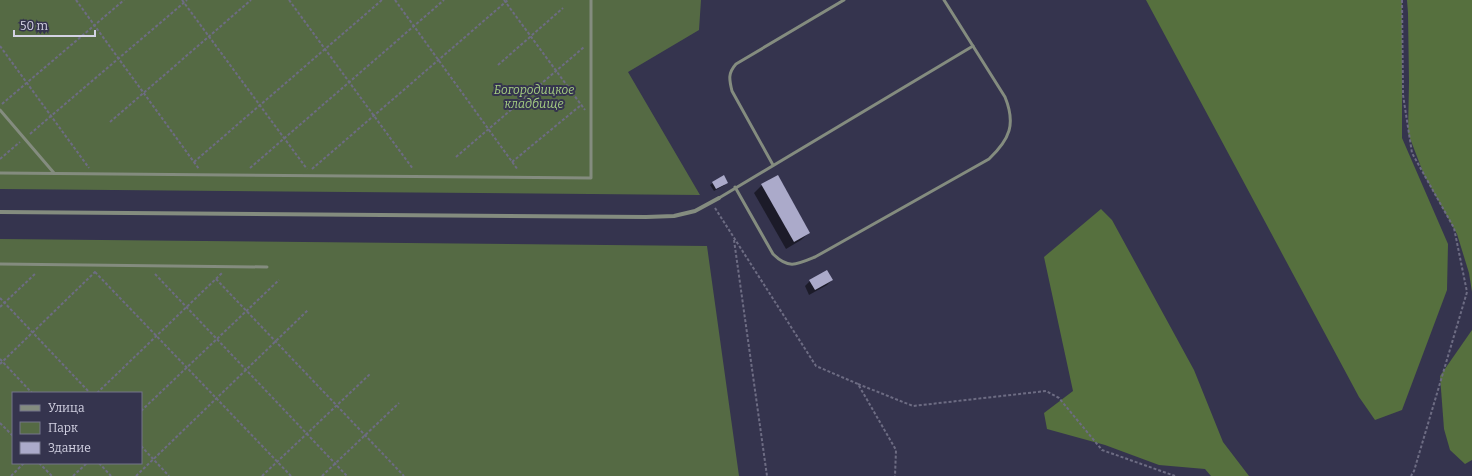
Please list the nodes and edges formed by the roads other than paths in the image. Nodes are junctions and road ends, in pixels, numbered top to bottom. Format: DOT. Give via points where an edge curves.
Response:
graph roads {
  1 [pos="591,0"];
  2 [pos="844,0"];
  3 [pos="944,0"];
  4 [pos="973,46"];
  5 [pos="0,110"];
  6 [pos="773,165"];
  7 [pos="0,173"];
  8 [pos="54,173"];
  9 [pos="735,188"];
  10 [pos="719,198"];
  11 [pos="0,212"];
  12 [pos="0,264"];
  13 [pos="267,267"];
  1 -- 8 [label="lane" via="591,178"];
  2 -- 6 [label="lane" via="730,70 732,91"];
  3 -- 4 [label="lane"];
  4 -- 6 [label="lane"];
  4 -- 9 [label="lane" via="1005,97 1010,111 1007,138 989,159 798,264 780,261 773,254"];
  5 -- 8 [label="lane"];
  6 -- 9 [label="lane"];
  7 -- 8 [label="lane"];
  9 -- 10 [label="lane"];
  10 -- 11 [label="street" via="695,211 674,216 646,217"];
  12 -- 13 [label="lane"];
}
